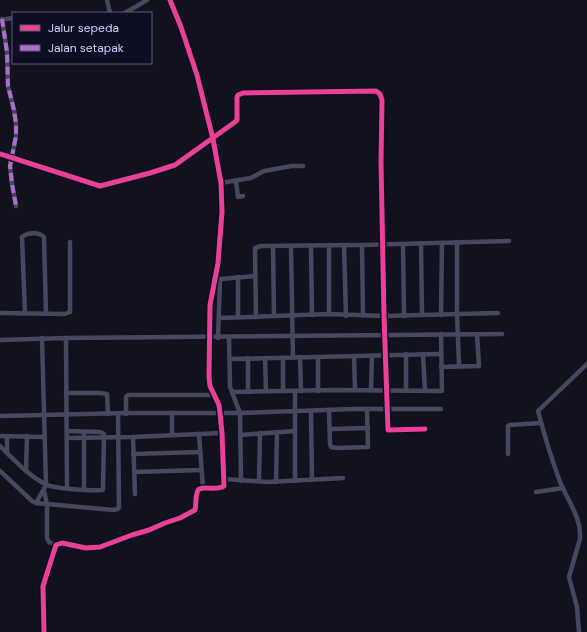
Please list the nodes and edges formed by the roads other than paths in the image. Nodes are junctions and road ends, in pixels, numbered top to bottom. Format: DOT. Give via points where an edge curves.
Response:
graph roads {
  1 [pos="107,0"];
  2 [pos="147,0"];
  3 [pos="170,0"];
  4 [pos="110,12"];
  5 [pos="127,12"];
  6 [pos="12,18"];
  7 [pos="1,20"];
  8 [pos="213,139"];
  9 [pos="0,154"];
  10 [pos="11,158"];
  11 [pos="304,166"];
  12 [pos="236,181"];
  13 [pos="221,183"];
  14 [pos="243,196"];
  15 [pos="16,206"];
  16 [pos="509,241"];
  17 [pos="70,242"];
  18 [pos="457,242"];
  19 [pos="421,243"];
  20 [pos="442,243"];
  21 [pos="383,244"];
  22 [pos="403,244"];
  23 [pos="329,245"];
  24 [pos="344,245"];
  25 [pos="362,245"];
  26 [pos="273,246"];
  27 [pos="291,246"];
  28 [pos="311,246"];
  29 [pos="255,276"];
  30 [pos="238,277"];
  31 [pos="0,313"];
  32 [pos="498,313"];
  33 [pos="25,314"];
  34 [pos="46,314"];
  35 [pos="329,314"];
  36 [pos="457,314"];
  37 [pos="293,315"];
  38 [pos="312,315"];
  39 [pos="363,315"];
  40 [pos="441,315"];
  41 [pos="274,316"];
  42 [pos="346,316"];
  43 [pos="384,316"];
  44 [pos="404,316"];
  45 [pos="422,316"];
  46 [pos="238,317"];
  47 [pos="256,317"];
  48 [pos="219,318"];
  49 [pos="441,334"];
  50 [pos="458,334"];
  51 [pos="477,334"];
  52 [pos="502,334"];
  53 [pos="384,335"];
  54 [pos="293,336"];
  55 [pos="42,338"];
  56 [pos="66,338"];
  57 [pos="210,338"];
  58 [pos="218,338"];
  59 [pos="229,338"];
  60 [pos="0,340"];
  61 [pos="385,354"];
  62 [pos="406,354"];
  63 [pos="423,354"];
  64 [pos="440,354"];
  65 [pos="354,356"];
  66 [pos="372,356"];
  67 [pos="293,357"];
  68 [pos="300,357"];
  69 [pos="318,357"];
  70 [pos="248,358"];
  71 [pos="265,358"];
  72 [pos="283,358"];
  73 [pos="230,359"];
  74 [pos="587,364"];
  75 [pos="459,366"];
  76 [pos="441,367"];
  77 [pos="318,390"];
  78 [pos="355,390"];
  79 [pos="371,390"];
  80 [pos="266,391"];
  81 [pos="283,391"];
  82 [pos="295,391"];
  83 [pos="301,391"];
  84 [pos="386,391"];
  85 [pos="406,391"];
  86 [pos="425,391"];
  87 [pos="232,392"];
  88 [pos="248,392"];
  89 [pos="66,393"];
  90 [pos="213,395"];
  91 [pos="367,409"];
  92 [pos="388,409"];
  93 [pos="441,409"];
  94 [pos="329,410"];
  95 [pos="312,411"];
  96 [pos="295,412"];
  97 [pos="172,413"];
  98 [pos="220,413"];
  99 [pos="240,413"];
  100 [pos="108,414"];
  101 [pos="118,414"];
  102 [pos="126,414"];
  103 [pos="66,415"];
  104 [pos="0,416"];
  105 [pos="44,416"];
  106 [pos="541,423"];
  107 [pos="368,428"];
  108 [pos="330,429"];
  109 [pos="425,429"];
  110 [pos="67,431"];
  111 [pos="295,431"];
  112 [pos="84,432"];
  113 [pos="277,432"];
  114 [pos="222,433"];
  115 [pos="260,433"];
  116 [pos="199,434"];
  117 [pos="240,434"];
  118 [pos="172,435"];
  119 [pos="0,436"];
  120 [pos="7,436"];
  121 [pos="27,436"];
  122 [pos="45,436"];
  123 [pos="119,437"];
  124 [pos="133,437"];
  125 [pos="67,438"];
  126 [pos="84,438"];
  127 [pos="104,438"];
  128 [pos="0,446"];
  129 [pos="7,452"];
  130 [pos="200,452"];
  131 [pos="133,454"];
  132 [pos="508,454"];
  133 [pos="26,470"];
  134 [pos="201,470"];
  135 [pos="0,471"];
  136 [pos="134,472"];
  137 [pos="343,478"];
  138 [pos="312,480"];
  139 [pos="241,481"];
  140 [pos="259,481"];
  141 [pos="295,481"];
  142 [pos="276,482"];
  143 [pos="224,483"];
  144 [pos="46,485"];
  145 [pos="67,488"];
  146 [pos="202,488"];
  147 [pos="563,488"];
  148 [pos="84,489"];
  149 [pos="44,491"];
  150 [pos="536,492"];
  151 [pos="135,494"];
  152 [pos="36,503"];
  153 [pos="46,504"];
  154 [pos="587,537"];
  155 [pos="580,539"];
  156 [pos="56,544"];
  157 [pos="44,632"];
  158 [pos="579,632"];
  1 -- 4 [label="street"];
  2 -- 5 [label="street"];
  3 -- 8 [label="street" via="197,75"];
  6 -- 7 [label="street"];
  7 -- 10 [label="street" via="7,52 8,86 16,124"];
  8 -- 10 [label="street" via="175,165 100,186"];
  8 -- 13 [label="street"];
  8 -- 21 [label="street" via="237,120 237,97 244,93 376,91 382,100"];
  9 -- 10 [label="street"];
  10 -- 15 [label="street"];
  11 -- 12 [label="street" via="264,171"];
  12 -- 13 [label="street"];
  12 -- 14 [label="street" via="238,197"];
  13 -- 57 [label="street" via="222,212 218,263 210,305"];
  16 -- 18 [label="street"];
  17 -- 34 [label="street" via="70,312"];
  18 -- 20 [label="street"];
  18 -- 36 [label="street"];
  19 -- 20 [label="street"];
  19 -- 22 [label="street"];
  19 -- 45 [label="street"];
  20 -- 40 [label="street"];
  21 -- 22 [label="street"];
  21 -- 25 [label="street"];
  21 -- 43 [label="street"];
  22 -- 44 [label="street"];
  23 -- 24 [label="street"];
  23 -- 28 [label="street"];
  23 -- 35 [label="street"];
  24 -- 25 [label="street"];
  24 -- 42 [label="street"];
  25 -- 39 [label="street"];
  26 -- 27 [label="street"];
  26 -- 29 [label="street" via="255,248"];
  26 -- 41 [label="street"];
  27 -- 28 [label="street"];
  27 -- 37 [label="street"];
  28 -- 38 [label="street"];
  29 -- 30 [label="street"];
  29 -- 47 [label="street"];
  30 -- 46 [label="street"];
  30 -- 48 [label="street" via="224,278 220,281"];
  31 -- 33 [label="street"];
  32 -- 36 [label="street"];
  33 -- 34 [label="street"];
  33 -- 34 [label="street" via="22,237 39,233 44,237"];
  35 -- 38 [label="street"];
  35 -- 42 [label="street"];
  36 -- 40 [label="street"];
  36 -- 50 [label="street"];
  37 -- 38 [label="street"];
  37 -- 41 [label="street"];
  37 -- 54 [label="street"];
  39 -- 42 [label="street"];
  39 -- 43 [label="street"];
  40 -- 45 [label="street"];
  41 -- 47 [label="street"];
  43 -- 44 [label="street"];
  43 -- 53 [label="street"];
  44 -- 45 [label="street"];
  46 -- 47 [label="street"];
  46 -- 48 [label="street"];
  48 -- 58 [label="street"];
  49 -- 50 [label="street"];
  49 -- 53 [label="street"];
  49 -- 64 [label="street"];
  50 -- 51 [label="street"];
  50 -- 75 [label="street"];
  51 -- 52 [label="street"];
  51 -- 75 [label="street" via="479,366"];
  53 -- 54 [label="street"];
  53 -- 61 [label="street"];
  54 -- 59 [label="street"];
  54 -- 67 [label="street"];
  55 -- 56 [label="street"];
  55 -- 60 [label="street"];
  55 -- 105 [label="street"];
  56 -- 57 [label="street"];
  56 -- 89 [label="street"];
  57 -- 58 [label="street"];
  57 -- 90 [label="street" via="210,384"];
  58 -- 59 [label="street"];
  59 -- 73 [label="street"];
  61 -- 62 [label="street"];
  61 -- 66 [label="street"];
  61 -- 84 [label="street"];
  62 -- 63 [label="street"];
  62 -- 85 [label="street"];
  63 -- 64 [label="street"];
  63 -- 86 [label="street"];
  64 -- 76 [label="street"];
  65 -- 66 [label="street"];
  65 -- 69 [label="street"];
  65 -- 78 [label="street"];
  66 -- 79 [label="street"];
  67 -- 68 [label="street"];
  67 -- 72 [label="street"];
  68 -- 69 [label="street"];
  68 -- 83 [label="street"];
  69 -- 77 [label="street"];
  70 -- 71 [label="street"];
  70 -- 73 [label="street"];
  70 -- 88 [label="street"];
  71 -- 72 [label="street"];
  71 -- 80 [label="street"];
  72 -- 81 [label="street"];
  73 -- 87 [label="street"];
  74 -- 106 [label="street" via="539,410"];
  75 -- 76 [label="street"];
  76 -- 86 [label="street" via="442,391"];
  77 -- 78 [label="street"];
  77 -- 83 [label="street"];
  78 -- 79 [label="street"];
  79 -- 84 [label="street"];
  80 -- 81 [label="street"];
  80 -- 88 [label="street"];
  81 -- 82 [label="street"];
  82 -- 83 [label="street"];
  82 -- 96 [label="street"];
  84 -- 85 [label="street"];
  84 -- 92 [label="street"];
  85 -- 86 [label="street"];
  87 -- 88 [label="street"];
  87 -- 99 [label="street"];
  89 -- 100 [label="street" via="107,394"];
  89 -- 103 [label="street"];
  90 -- 98 [label="street"];
  90 -- 102 [label="street" via="128,395"];
  91 -- 92 [label="street"];
  91 -- 94 [label="street"];
  91 -- 107 [label="street"];
  92 -- 93 [label="street"];
  92 -- 109 [label="street" via="388,430"];
  94 -- 95 [label="street"];
  94 -- 108 [label="street"];
  95 -- 96 [label="street"];
  95 -- 138 [label="street"];
  96 -- 99 [label="street"];
  96 -- 111 [label="street"];
  97 -- 98 [label="street"];
  97 -- 102 [label="street"];
  97 -- 118 [label="street"];
  98 -- 99 [label="street"];
  98 -- 114 [label="street"];
  99 -- 117 [label="street"];
  100 -- 101 [label="street"];
  100 -- 103 [label="street"];
  101 -- 102 [label="street"];
  101 -- 123 [label="street"];
  103 -- 105 [label="street"];
  103 -- 110 [label="street"];
  104 -- 105 [label="street"];
  105 -- 122 [label="street"];
  106 -- 132 [label="street" via="509,425"];
  106 -- 147 [label="street"];
  107 -- 108 [label="street"];
  107 -- 108 [label="street" via="368,447 337,448 330,445"];
  110 -- 112 [label="street"];
  110 -- 125 [label="street"];
  111 -- 113 [label="street"];
  111 -- 141 [label="street"];
  112 -- 126 [label="street"];
  112 -- 127 [label="street" via="102,432"];
  113 -- 115 [label="street"];
  113 -- 142 [label="street"];
  114 -- 116 [label="street"];
  114 -- 143 [label="street"];
  115 -- 117 [label="street"];
  115 -- 140 [label="street"];
  116 -- 118 [label="street"];
  116 -- 130 [label="street"];
  117 -- 139 [label="street"];
  118 -- 124 [label="street"];
  119 -- 120 [label="street"];
  120 -- 121 [label="street"];
  120 -- 129 [label="street"];
  121 -- 122 [label="street"];
  121 -- 133 [label="street"];
  122 -- 144 [label="street"];
  123 -- 124 [label="street"];
  123 -- 127 [label="street"];
  123 -- 153 [label="street" via="118,509"];
  124 -- 131 [label="street"];
  125 -- 126 [label="street"];
  125 -- 145 [label="street"];
  126 -- 127 [label="street"];
  126 -- 148 [label="street"];
  127 -- 148 [label="street" via="104,490"];
  128 -- 129 [label="street"];
  129 -- 133 [label="street"];
  130 -- 131 [label="street"];
  130 -- 134 [label="street"];
  131 -- 136 [label="street"];
  133 -- 144 [label="street"];
  134 -- 136 [label="street"];
  134 -- 146 [label="street"];
  135 -- 152 [label="street"];
  136 -- 151 [label="street"];
  137 -- 138 [label="street"];
  138 -- 141 [label="street"];
  139 -- 140 [label="street"];
  139 -- 143 [label="street"];
  140 -- 142 [label="street"];
  141 -- 142 [label="street"];
  143 -- 146 [label="street" via="221,489"];
  144 -- 145 [label="street"];
  144 -- 149 [label="street"];
  145 -- 148 [label="street"];
  146 -- 156 [label="street" via="197,491 193,511 149,530 95,548"];
  147 -- 150 [label="street"];
  147 -- 155 [label="street" via="576,515 581,532"];
  149 -- 152 [label="street"];
  149 -- 153 [label="street"];
  152 -- 153 [label="street"];
  153 -- 156 [label="street" via="47,538 49,542"];
  154 -- 155 [label="street"];
  155 -- 158 [label="street" via="569,577 577,607"];
  156 -- 157 [label="street" via="43,586"];
}
